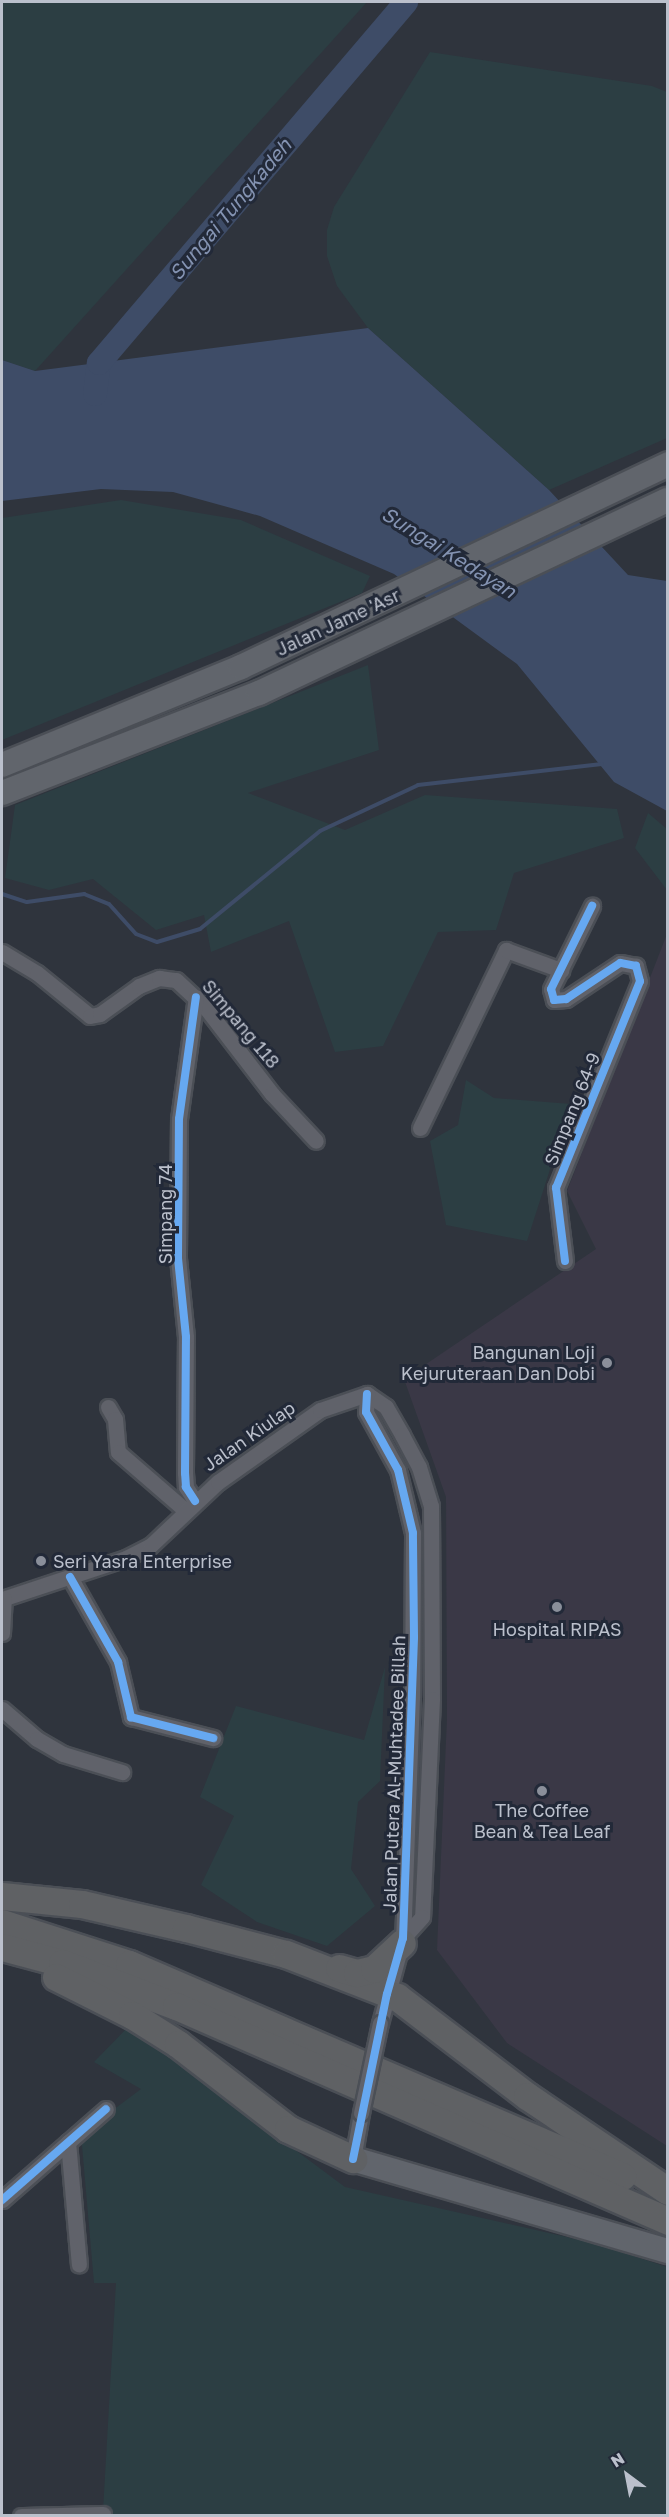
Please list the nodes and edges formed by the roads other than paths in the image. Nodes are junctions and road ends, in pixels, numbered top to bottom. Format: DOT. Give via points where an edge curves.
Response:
graph roads {
  1 [pos="668,464"];
  2 [pos="668,500"];
  3 [pos="2,765"];
  4 [pos="2,793"];
  5 [pos="592,906"];
  6 [pos="2,952"];
  7 [pos="561,970"];
  8 [pos="196,997"];
  9 [pos="420,1128"];
  10 [pos="316,1141"];
  11 [pos="565,1260"];
  12 [pos="368,1394"];
  13 [pos="108,1407"];
  14 [pos="190,1506"];
  15 [pos="70,1577"];
  16 [pos="3,1599"];
  17 [pos="2,1633"];
  18 [pos="2,1709"];
  19 [pos="213,1738"];
  20 [pos="122,1772"];
  21 [pos="2,1896"];
  22 [pos="2,1923"];
  23 [pos="403,1940"];
  24 [pos="2,1947"];
  25 [pos="286,1954"];
  26 [pos="2,1959"];
  27 [pos="387,1994"];
  28 [pos="106,2109"];
  29 [pos="68,2142"];
  30 [pos="353,2159"];
  31 [pos="668,2192"];
  32 [pos="2,2200"];
  33 [pos="668,2221"];
  34 [pos="668,2251"];
  35 [pos="79,2265"];
  36 [pos="103,2514"];
  37 [pos="21,2516"];
  1 -- 3 [label="main road, Jalan Jame 'Asr" via="333,626 146,708"];
  2 -- 4 [label="main road, Jalan Jame 'Asr" via="359,648 177,727"];
  5 -- 7 [label="street"];
  6 -- 8 [label="street, Simpang 118" via="37,973 90,1016 159,978 176,980"];
  7 -- 9 [label="street" via="506,950"];
  7 -- 11 [label="street, Simpang 64-9" via="551,995 560,1001 621,963 629,963 640,973 556,1188"];
  8 -- 10 [label="street, Simpang 118" via="272,1094"];
  8 -- 14 [label="street, Simpang 74" via="179,1119 178,1258 186,1337 185,1473"];
  12 -- 14 [label="street, Jalan Kiulap" via="320,1410"];
  12 -- 23 [label="street, Jalan Putera Al-Muhtadee Billah" via="366,1412 398,1470 413,1533 413,1657"];
  12 -- 23 [label="street, Jalan Putera Al-Muhtadee Billah" via="386,1407 402,1435 431,1506 432,1699 422,1917"];
  13 -- 14 [label="street" via="115,1419 118,1452"];
  14 -- 15 [label="street, Jalan Kiulap" via="150,1546"];
  15 -- 16 [label="street, Jalan Kiulap"];
  15 -- 19 [label="street" via="118,1662 132,1717"];
  16 -- 17 [label="street"];
  18 -- 20 [label="street" via="37,1739 63,1754"];
  21 -- 25 [label="highway" via="123,1912"];
  22 -- 31 [label="highway" via="129,1964"];
  23 -- 25 [label="highway" via="381,1963 365,1972"];
  23 -- 27 [label="street, Jalan Putera Al-Muhtadee Billah"];
  24 -- 33 [label="highway" via="62,1963 176,2006"];
  25 -- 27 [label="highway"];
  26 -- 30 [label="highway" via="71,1983 132,2014 178,2044 288,2129"];
  27 -- 30 [label="street, Jalan Putera Al-Muhtadee Billah, bridge"];
  27 -- 31 [label="highway" via="406,2002 527,2096"];
  28 -- 29 [label="street"];
  29 -- 32 [label="street"];
  29 -- 35 [label="street"];
  30 -- 34 [label="main road"];
  36 -- 37 [label="street"];
}
